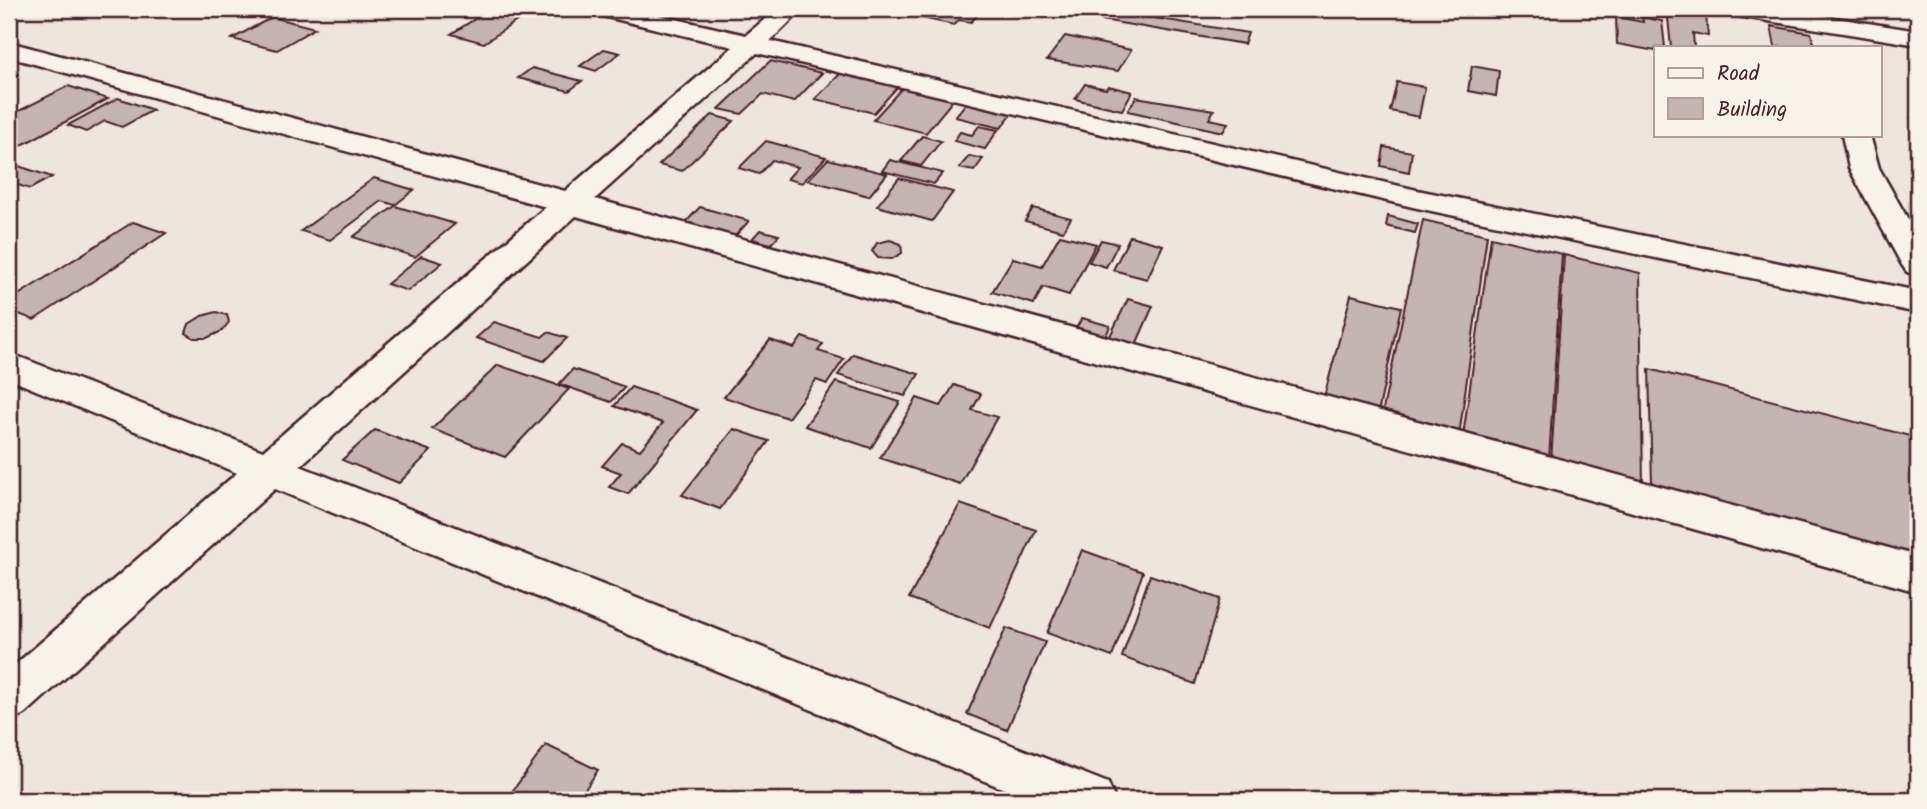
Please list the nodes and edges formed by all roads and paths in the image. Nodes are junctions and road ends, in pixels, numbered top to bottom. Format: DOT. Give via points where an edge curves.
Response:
graph roads {
  1 [pos="602,9"];
  2 [pos="791,9"];
  3 [pos="1737,9"];
  4 [pos="1831,27"];
  5 [pos="1918,38"];
  6 [pos="753,42"];
  7 [pos="9,49"];
  8 [pos="1856,136"];
  9 [pos="572,202"];
  10 [pos="1918,265"];
  11 [pos="1918,302"];
  12 [pos="9,365"];
  13 [pos="270,469"];
  14 [pos="1918,574"];
  15 [pos="9,699"];
  16 [pos="1090,800"];
  1 -- 6 [label="street"];
  2 -- 6 [label="street"];
  3 -- 4 [label="street"];
  4 -- 5 [label="street"];
  6 -- 9 [label="street"];
  6 -- 11 [label="street" via="1417,199"];
  7 -- 9 [label="street"];
  8 -- 10 [label="street" via="1864,168"];
  9 -- 13 [label="street"];
  9 -- 14 [label="street"];
  12 -- 13 [label="street"];
  13 -- 15 [label="street"];
  13 -- 16 [label="street"];
}
